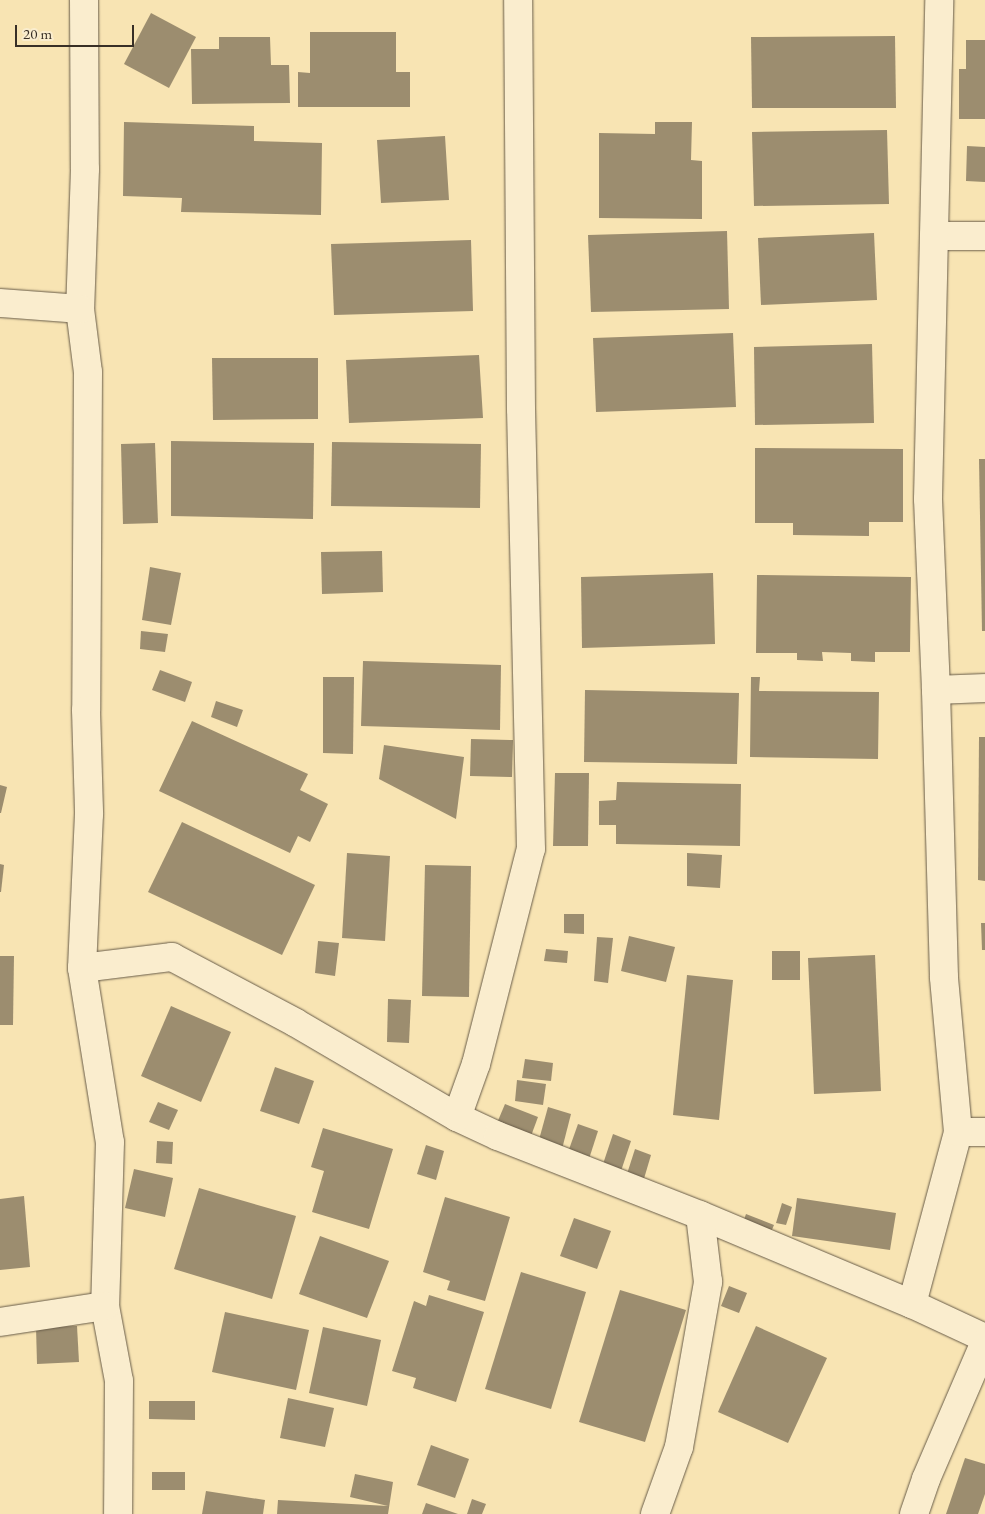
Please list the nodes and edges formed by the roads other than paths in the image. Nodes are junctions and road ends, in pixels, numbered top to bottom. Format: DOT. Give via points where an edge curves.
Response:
graph roads {
  1 [pos="84,0"];
  2 [pos="518,0"];
  3 [pos="939,0"];
  4 [pos="934,236"];
  5 [pos="985,236"];
  6 [pos="0,303"];
  7 [pos="80,309"];
  8 [pos="985,688"];
  9 [pos="936,690"];
  10 [pos="82,968"];
  11 [pos="457,1117"];
  12 [pos="972,1132"];
  13 [pos="700,1214"];
  14 [pos="912,1304"];
  15 [pos="105,1306"];
  16 [pos="0,1322"];
  17 [pos="985,1340"];
  18 [pos="118,1514"];
  19 [pos="654,1514"];
  20 [pos="914,1514"];
  1 -- 7 [label="street" via="86,168"];
  2 -- 11 [label="street" via="520,409 531,849 476,1064"];
  3 -- 4 [label="street"];
  4 -- 5 [label="street"];
  4 -- 9 [label="street" via="928,499"];
  6 -- 7 [label="street"];
  7 -- 10 [label="street" via="88,372 86,710 89,814"];
  8 -- 9 [label="street"];
  9 -- 12 [label="street" via="944,977"];
  10 -- 11 [label="street" via="172,957 296,1023"];
  10 -- 15 [label="street" via="110,1142"];
  11 -- 13 [label="street"];
  12 -- 14 [label="street"];
  13 -- 14 [label="street"];
  13 -- 19 [label="street" via="708,1282 679,1447"];
  14 -- 17 [label="street"];
  15 -- 16 [label="street"];
  15 -- 18 [label="street" via="120,1381"];
  17 -- 20 [label="street"];
}
